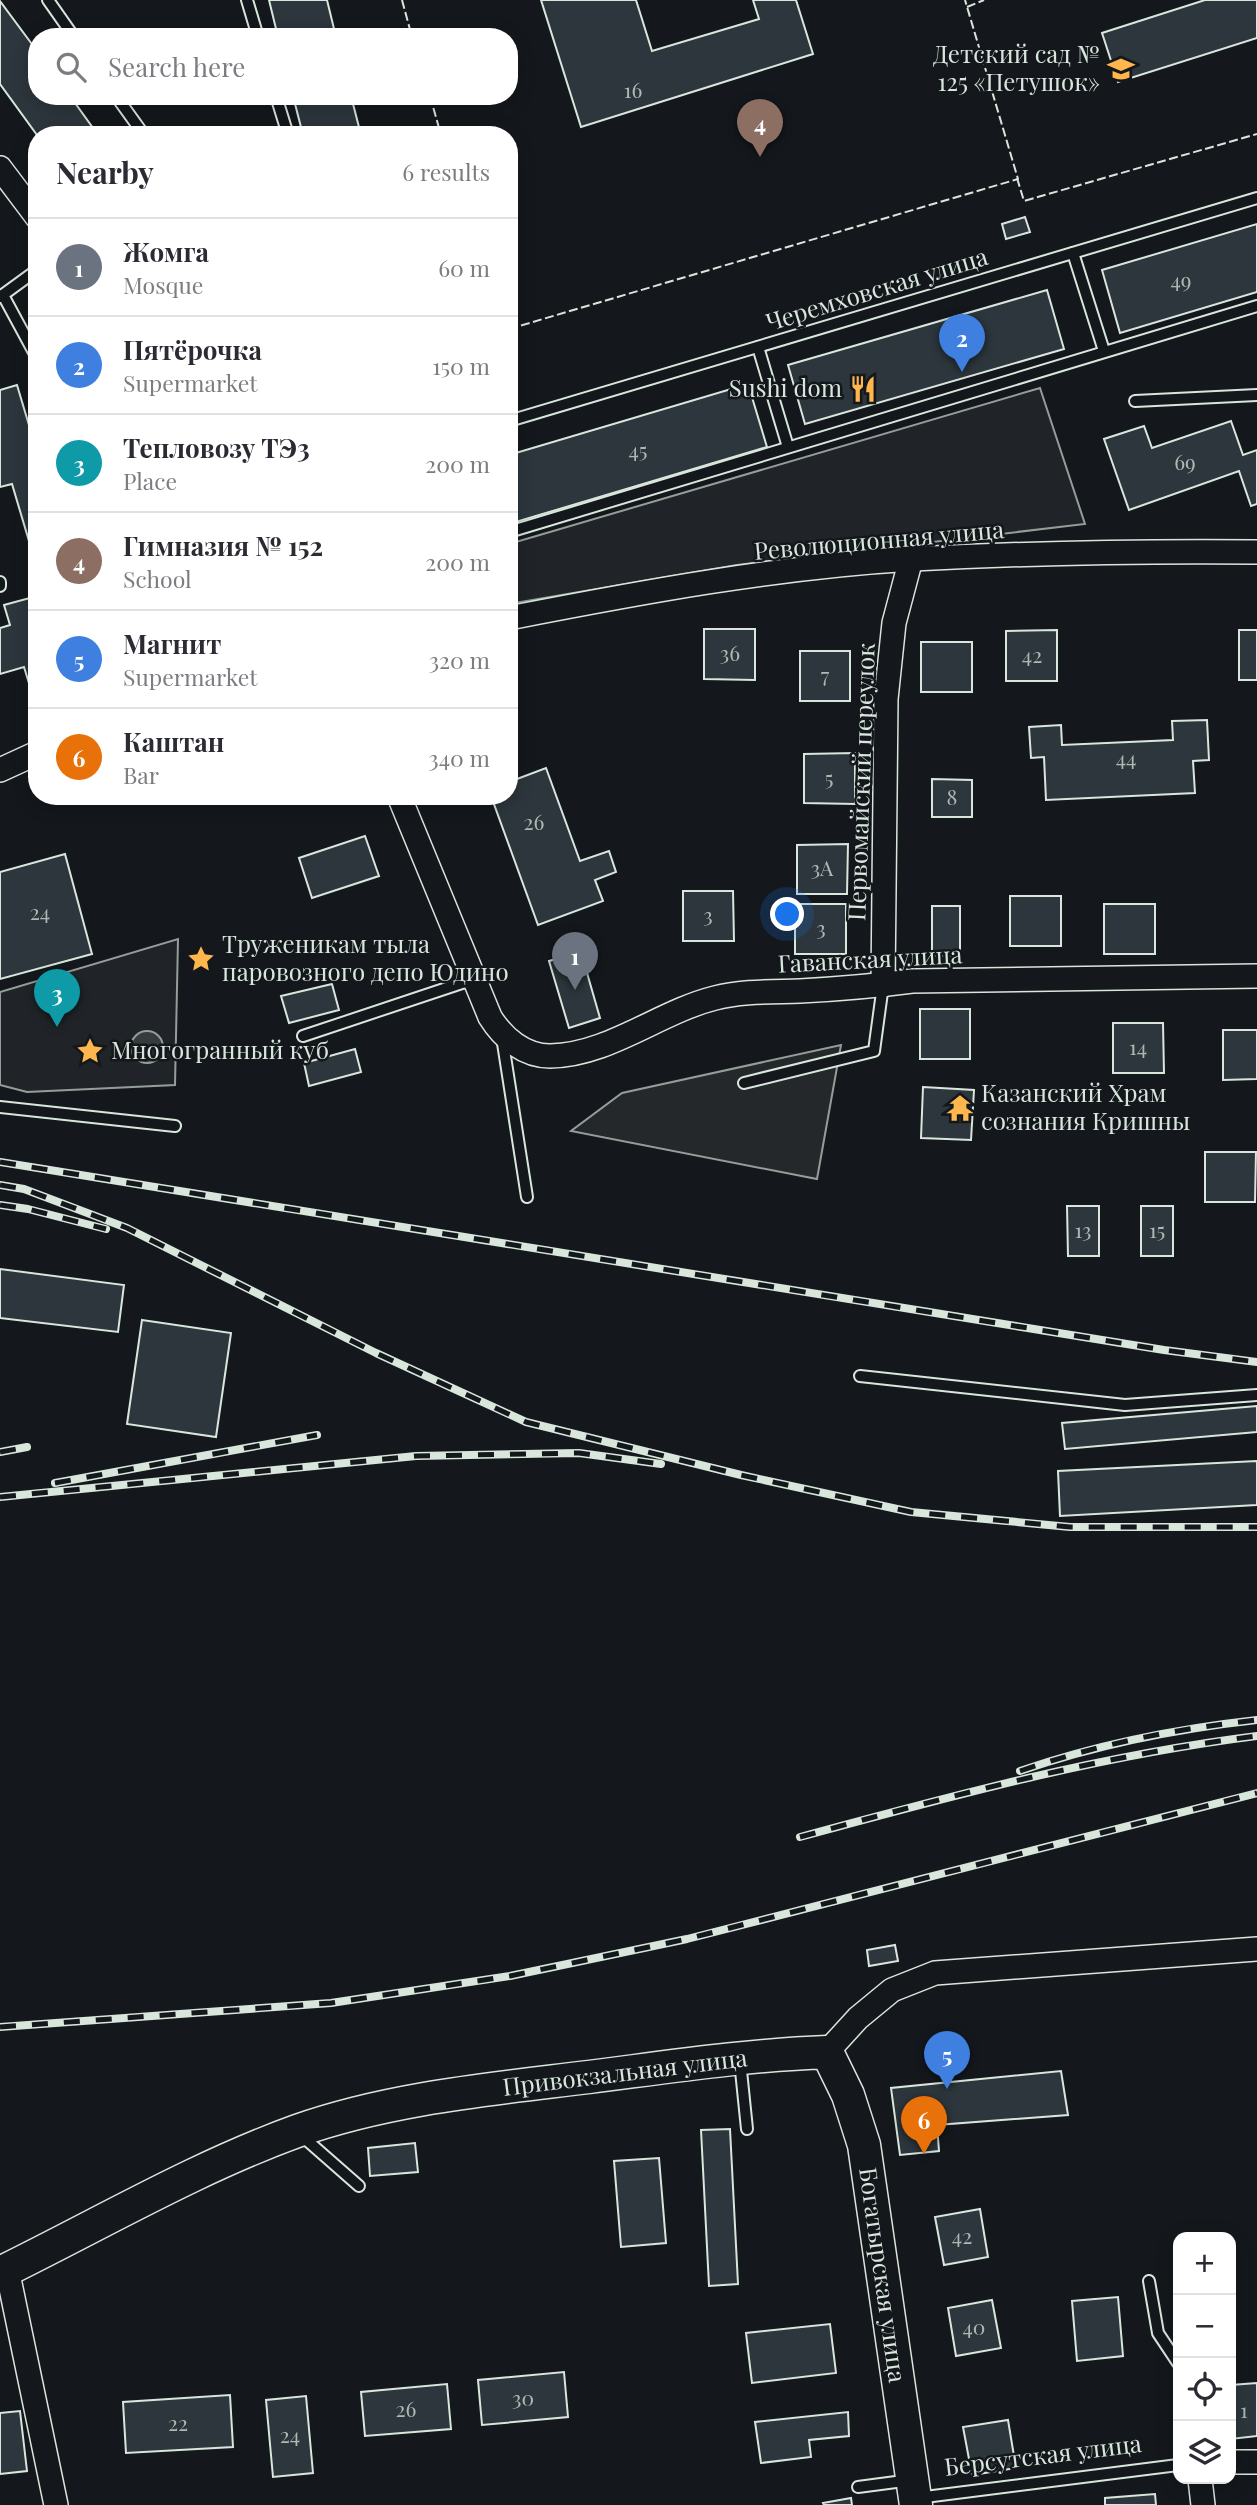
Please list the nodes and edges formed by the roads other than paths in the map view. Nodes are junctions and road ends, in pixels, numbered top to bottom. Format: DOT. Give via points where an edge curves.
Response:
graph roads {
  1 [pos="48,0"];
  2 [pos="247,0"];
  3 [pos="68,28"];
  4 [pos="255,28"];
  5 [pos="122,105"];
  6 [pos="279,105"];
  7 [pos="138,126"];
  8 [pos="285,126"];
  9 [pos="0,168"];
  10 [pos="1257,198"];
  11 [pos="28,205"];
  12 [pos="1073,253"];
  13 [pos="28,277"];
  14 [pos="2,296"];
  15 [pos="1257,306"];
  16 [pos="28,342"];
  17 [pos="758,347"];
  18 [pos="1104,351"];
  19 [pos="1257,395"];
  20 [pos="1135,401"];
  21 [pos="518,418"];
  22 [pos="788,447"];
  23 [pos="518,529"];
  24 [pos="1257,552"];
  25 [pos="911,559"];
  26 [pos="518,616"];
  27 [pos="28,758"];
  28 [pos="0,770"];
  29 [pos="403,805"];
  30 [pos="1257,976"];
  31 [pos="474,979"];
  32 [pos="883,985"];
  33 [pos="303,1036"];
  34 [pos="502,1036"];
  35 [pos="744,1083"];
  36 [pos="0,1107"];
  37 [pos="175,1126"];
  38 [pos="527,1197"];
  39 [pos="860,1376"];
  40 [pos="1257,1395"];
  41 [pos="1257,1949"];
  42 [pos="827,2052"];
  43 [pos="740,2058"];
  44 [pos="747,2129"];
  45 [pos="298,2131"];
  46 [pos="359,2186"];
  47 [pos="3,2271"];
  48 [pos="1149,2281"];
  49 [pos="1175,2358"];
  50 [pos="1236,2462"];
  51 [pos="1257,2462"];
  52 [pos="1173,2466"];
  53 [pos="1200,2484"];
  54 [pos="858,2487"];
  55 [pos="914,2495"];
  56 [pos="56,2505"];
  57 [pos="1203,2505"];
  1 -- 3 [label="lane"];
  2 -- 4 [label="lane"];
  5 -- 7 [label="lane"];
  6 -- 8 [label="lane"];
  9 -- 11 [label="street"];
  10 -- 12 [label="lane, Черемховская улица"];
  12 -- 17 [label="lane, Черемховская улица"];
  12 -- 18 [label="lane"];
  13 -- 14 [label="lane"];
  14 -- 16 [label="lane"];
  15 -- 18 [label="lane"];
  17 -- 21 [label="lane, Черемховская улица"];
  17 -- 22 [label="lane"];
  18 -- 22 [label="lane"];
  19 -- 20 [label="lane"];
  22 -- 23 [label="lane"];
  24 -- 25 [label="street, Революционная улица"];
  25 -- 26 [label="street, Революционная улица" via="653,591"];
  25 -- 32 [label="street, Первомайский переулок" via="894,623 886,699"];
  27 -- 28 [label="street"];
  29 -- 31 [label="street"];
  30 -- 32 [label="street, Гаванская улица"];
  31 -- 33 [label="lane"];
  31 -- 34 [label="street"];
  32 -- 34 [label="street, Гаванская улица" via="719,997 570,1054 532,1053"];
  32 -- 35 [label="lane, Первомайский переулок" via="874,1051"];
  34 -- 38 [label="lane"];
  36 -- 37 [label="lane"];
  39 -- 40 [label="lane" via="1125,1405"];
  41 -- 42 [label="street" via="935,1973 892,1990"];
  42 -- 43 [label="main road, Привокзальная улица"];
  42 -- 55 [label="main road, Богатырская улица" via="848,2095 864,2145"];
  43 -- 44 [label="lane"];
  43 -- 45 [label="main road, Привокзальная улица" via="410,2102"];
  45 -- 46 [label="lane"];
  45 -- 47 [label="main road, Привокзальная улица" via="235,2157"];
  47 -- 56 [label="street"];
  48 -- 49 [label="lane" via="1158,2333"];
  50 -- 51 [label="street"];
  52 -- 55 [label="lane, Берсутская улица"];
  53 -- 57 [label="street"];
  54 -- 55 [label="lane, Берсутская улица"];
}
